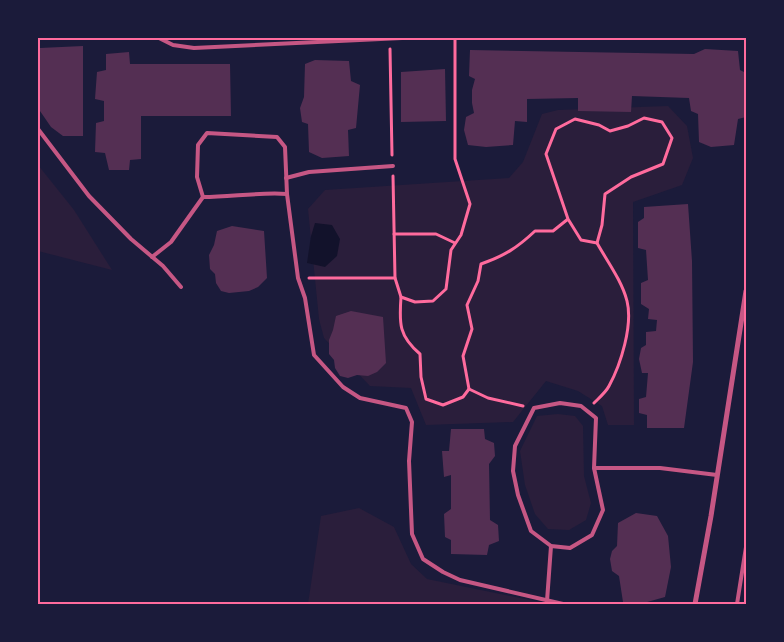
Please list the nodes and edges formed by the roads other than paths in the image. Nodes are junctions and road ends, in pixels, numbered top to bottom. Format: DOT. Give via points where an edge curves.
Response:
graph roads {
  1 [pos="159,38"];
  2 [pos="390,38"];
  3 [pos="402,38"];
  4 [pos="38,129"];
  5 [pos="393,166"];
  6 [pos="286,178"];
  7 [pos="287,194"];
  8 [pos="203,197"];
  9 [pos="152,257"];
  10 [pos="181,287"];
  11 [pos="746,291"];
  12 [pos="594,468"];
  13 [pos="717,474"];
  14 [pos="551,546"];
  15 [pos="746,547"];
  16 [pos="548,601"];
  17 [pos="563,604"];
  18 [pos="695,604"];
  19 [pos="737,604"];
  1 -- 2 [label="lane" via="173,45 194,48"];
  2 -- 3 [label="lane"];
  4 -- 9 [label="lane" via="89,196"];
  5 -- 6 [label="lane" via="309,172"];
  6 -- 7 [label="lane"];
  6 -- 8 [label="lane" via="285,147 277,137 207,133 198,145 197,177"];
  7 -- 8 [label="lane"];
  7 -- 16 [label="lane" via="298,278 314,355 343,387 360,398 406,408 412,422 409,461 412,534 423,559 460,580"];
  8 -- 9 [label="lane" via="170,242"];
  9 -- 10 [label="lane"];
  11 -- 13 [label="street"];
  12 -- 13 [label="lane" via="660,468"];
  12 -- 14 [label="lane" via="603,510 592,535 570,548"];
  12 -- 14 [label="lane" via="596,418 581,406 560,403 534,408 515,446 513,471 531,531"];
  13 -- 18 [label="street"];
  14 -- 16 [label="lane"];
  15 -- 19 [label="lane"];
  16 -- 17 [label="lane"];
}
